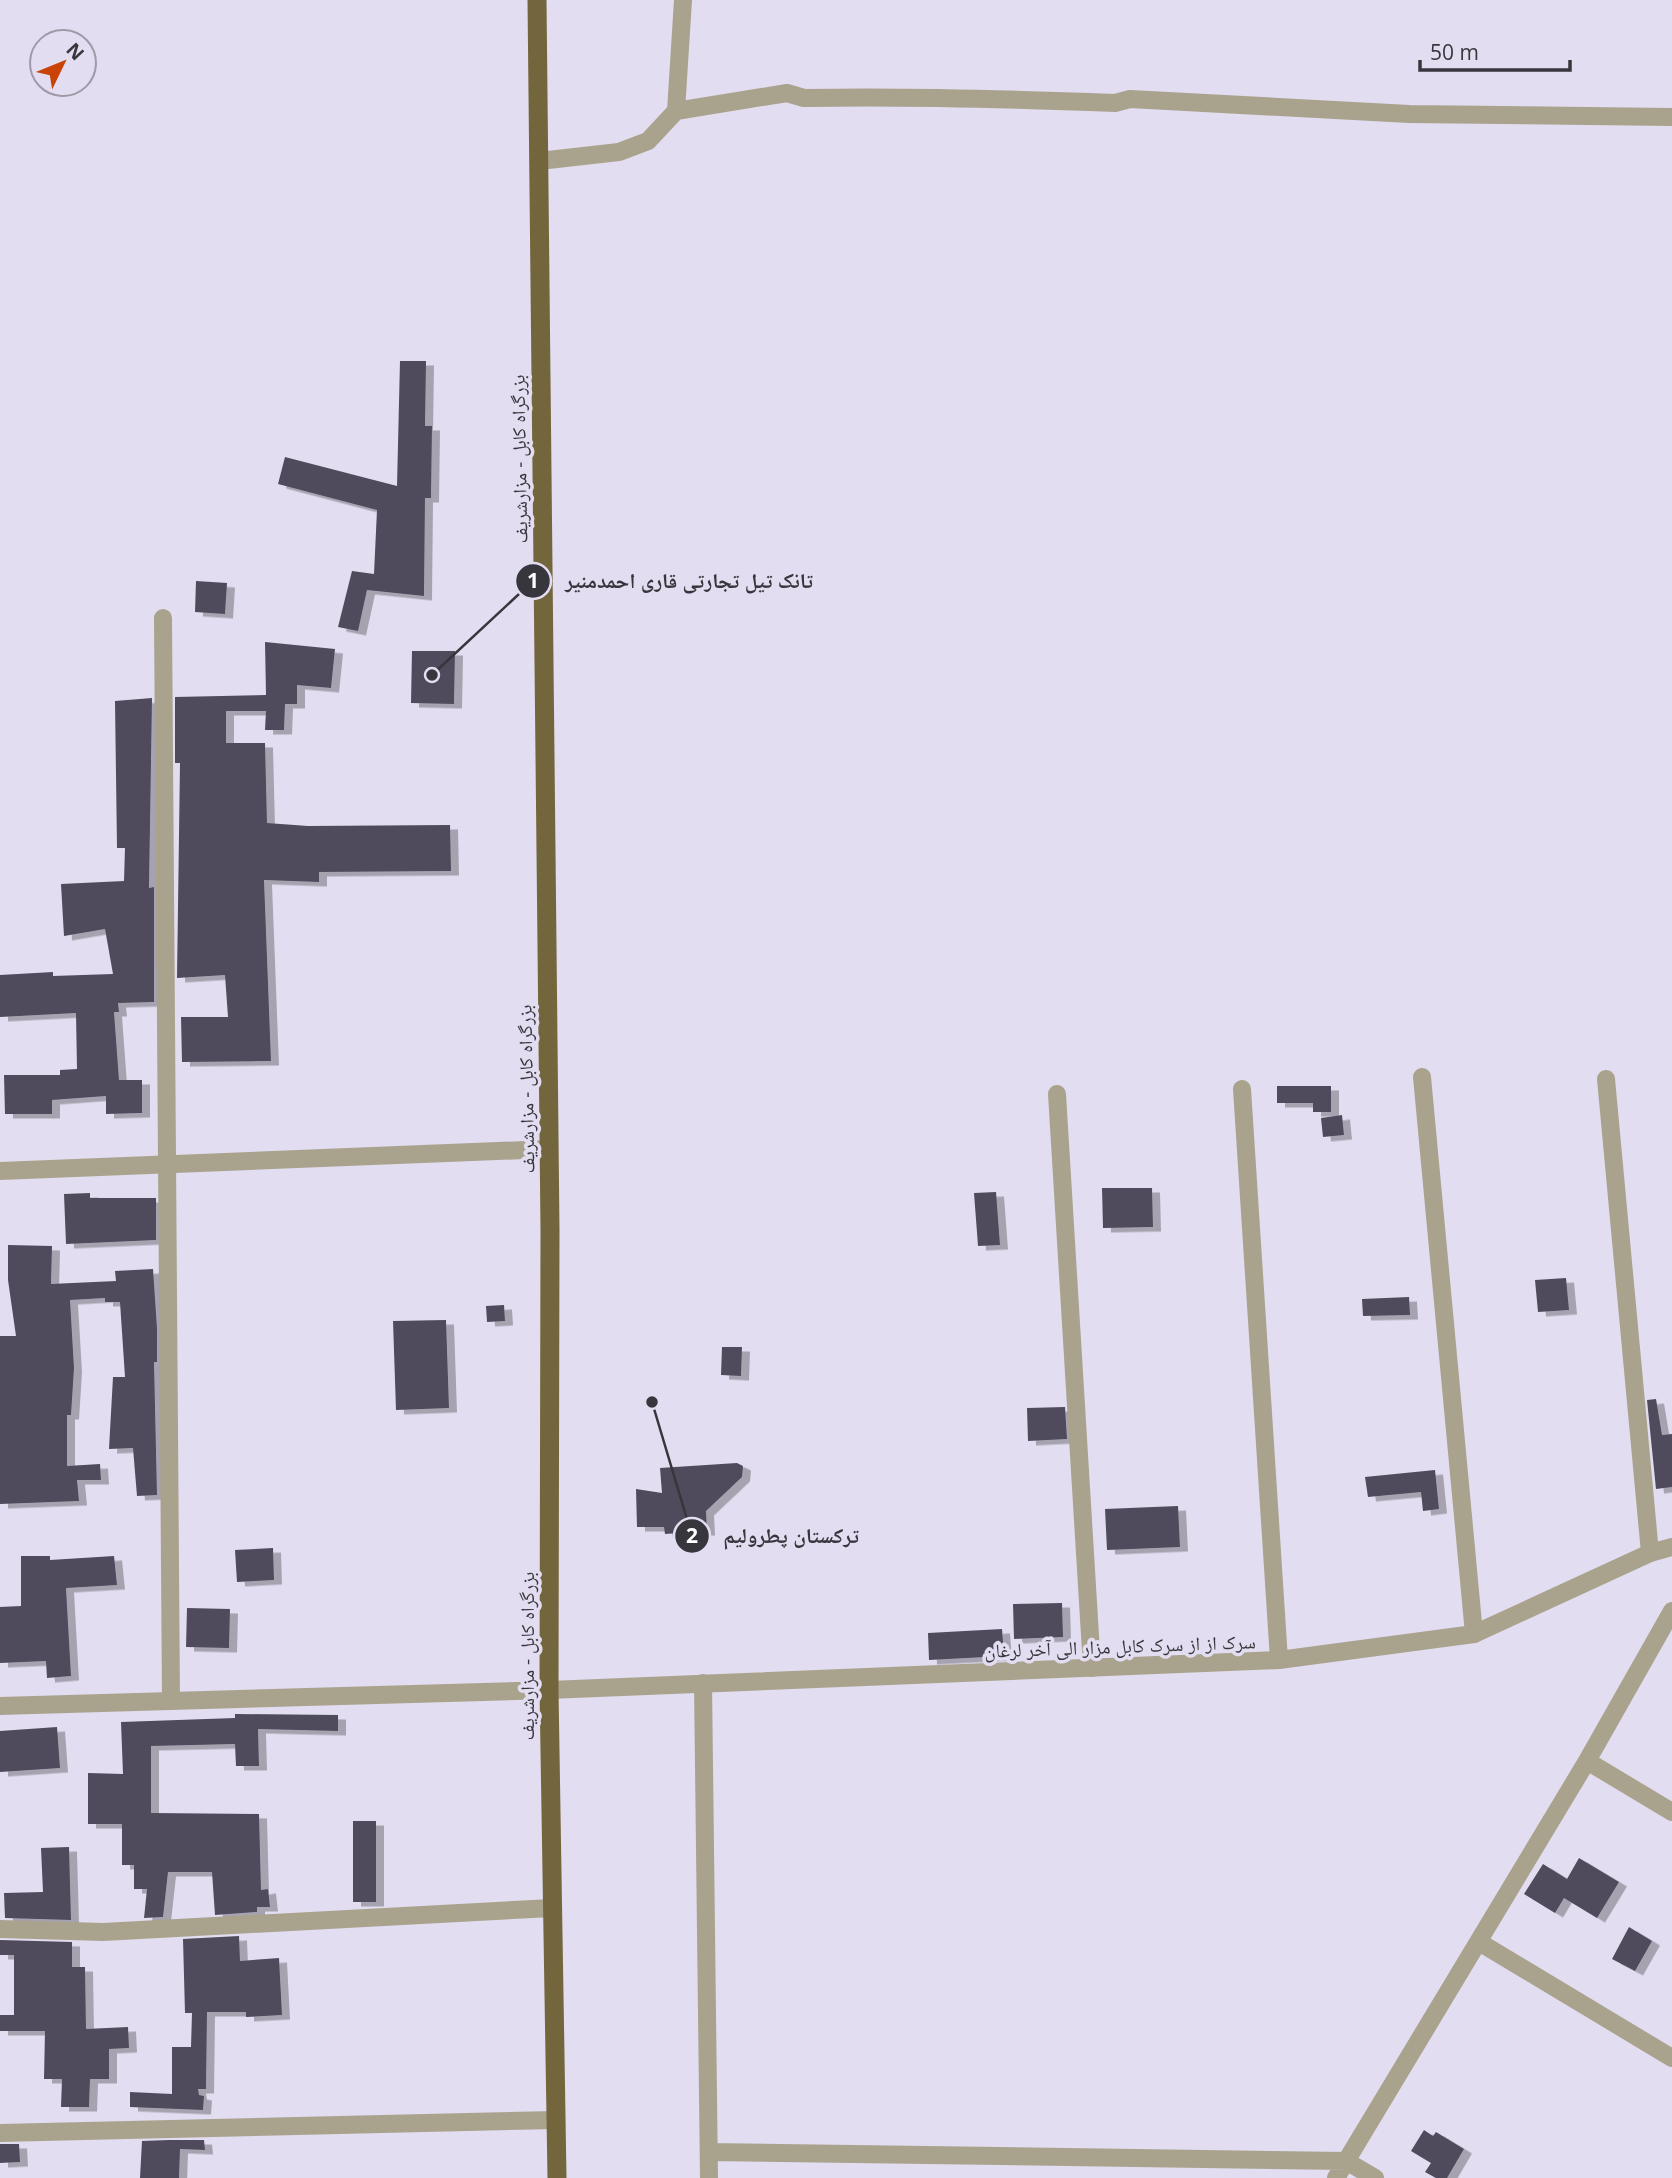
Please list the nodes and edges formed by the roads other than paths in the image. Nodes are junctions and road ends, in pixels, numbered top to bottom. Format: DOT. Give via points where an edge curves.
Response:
graph roads {
  1 [pos="537,0"];
  2 [pos="683,0"];
  3 [pos="676,111"];
  4 [pos="1672,117"];
  5 [pos="539,162"];
  6 [pos="163,618"];
  7 [pos="1422,1077"];
  8 [pos="1606,1079"];
  9 [pos="1242,1090"];
  10 [pos="1057,1094"];
  11 [pos="549,1149"];
  12 [pos="166,1164"];
  13 [pos="0,1171"];
  14 [pos="1672,1547"];
  15 [pos="1650,1553"];
  16 [pos="1672,1611"];
  17 [pos="1474,1634"];
  18 [pos="1279,1660"];
  19 [pos="1092,1668"];
  20 [pos="703,1684"];
  21 [pos="549,1690"];
  22 [pos="171,1701"];
  23 [pos="0,1706"];
  24 [pos="1587,1761"];
  25 [pos="1672,1812"];
  26 [pos="552,1908"];
  27 [pos="0,1929"];
  28 [pos="1479,1942"];
  29 [pos="1672,2058"];
  30 [pos="556,2120"];
  31 [pos="0,2133"];
  32 [pos="709,2152"];
  33 [pos="1346,2161"];
  34 [pos="557,2178"];
  35 [pos="709,2178"];
  36 [pos="1335,2178"];
  37 [pos="1375,2178"];
  1 -- 5 [label="highway, بزرگراه کابل - مزارشریف"];
  2 -- 3 [label="street"];
  3 -- 4 [label="street" via="787,93 1115,103 1130,99 1409,114"];
  3 -- 5 [label="street" via="648,141 619,152"];
  5 -- 11 [label="highway, بزرگراه کابل - مزارشریف"];
  6 -- 12 [label="street"];
  7 -- 17 [label="street"];
  8 -- 15 [label="street"];
  9 -- 18 [label="street"];
  10 -- 19 [label="street"];
  11 -- 12 [label="street"];
  11 -- 21 [label="highway, بزرگراه کابل - مزارشریف"];
  12 -- 13 [label="street"];
  12 -- 22 [label="street"];
  14 -- 15 [label="street, سرک از از سرک کابل مزار الی آخر لرغان"];
  15 -- 17 [label="street, سرک از از سرک کابل مزار الی آخر لرغان"];
  16 -- 24 [label="street"];
  17 -- 18 [label="street, سرک از از سرک کابل مزار الی آخر لرغان"];
  18 -- 19 [label="street, سرک از از سرک کابل مزار الی آخر لرغان"];
  19 -- 20 [label="street, سرک از از سرک کابل مزار الی آخر لرغان"];
  20 -- 21 [label="street, سرک از از سرک کابل مزار الی آخر لرغان"];
  20 -- 32 [label="street"];
  21 -- 22 [label="street, سرک از از سرک کابل مزار الی آخر لرغان"];
  21 -- 26 [label="highway, بزرگراه کابل - مزارشریف"];
  22 -- 23 [label="street, سرک از از سرک کابل مزار الی آخر لرغان"];
  24 -- 25 [label="street"];
  24 -- 28 [label="street"];
  26 -- 27 [label="street" via="103,1932"];
  26 -- 30 [label="highway, بزرگراه کابل - مزارشریف"];
  28 -- 29 [label="street"];
  28 -- 33 [label="street"];
  30 -- 31 [label="street"];
  30 -- 34 [label="highway, بزرگراه کابل - مزارشریف"];
  32 -- 33 [label="street"];
  32 -- 35 [label="street"];
  33 -- 36 [label="street"];
  33 -- 37 [label="street"];
}
